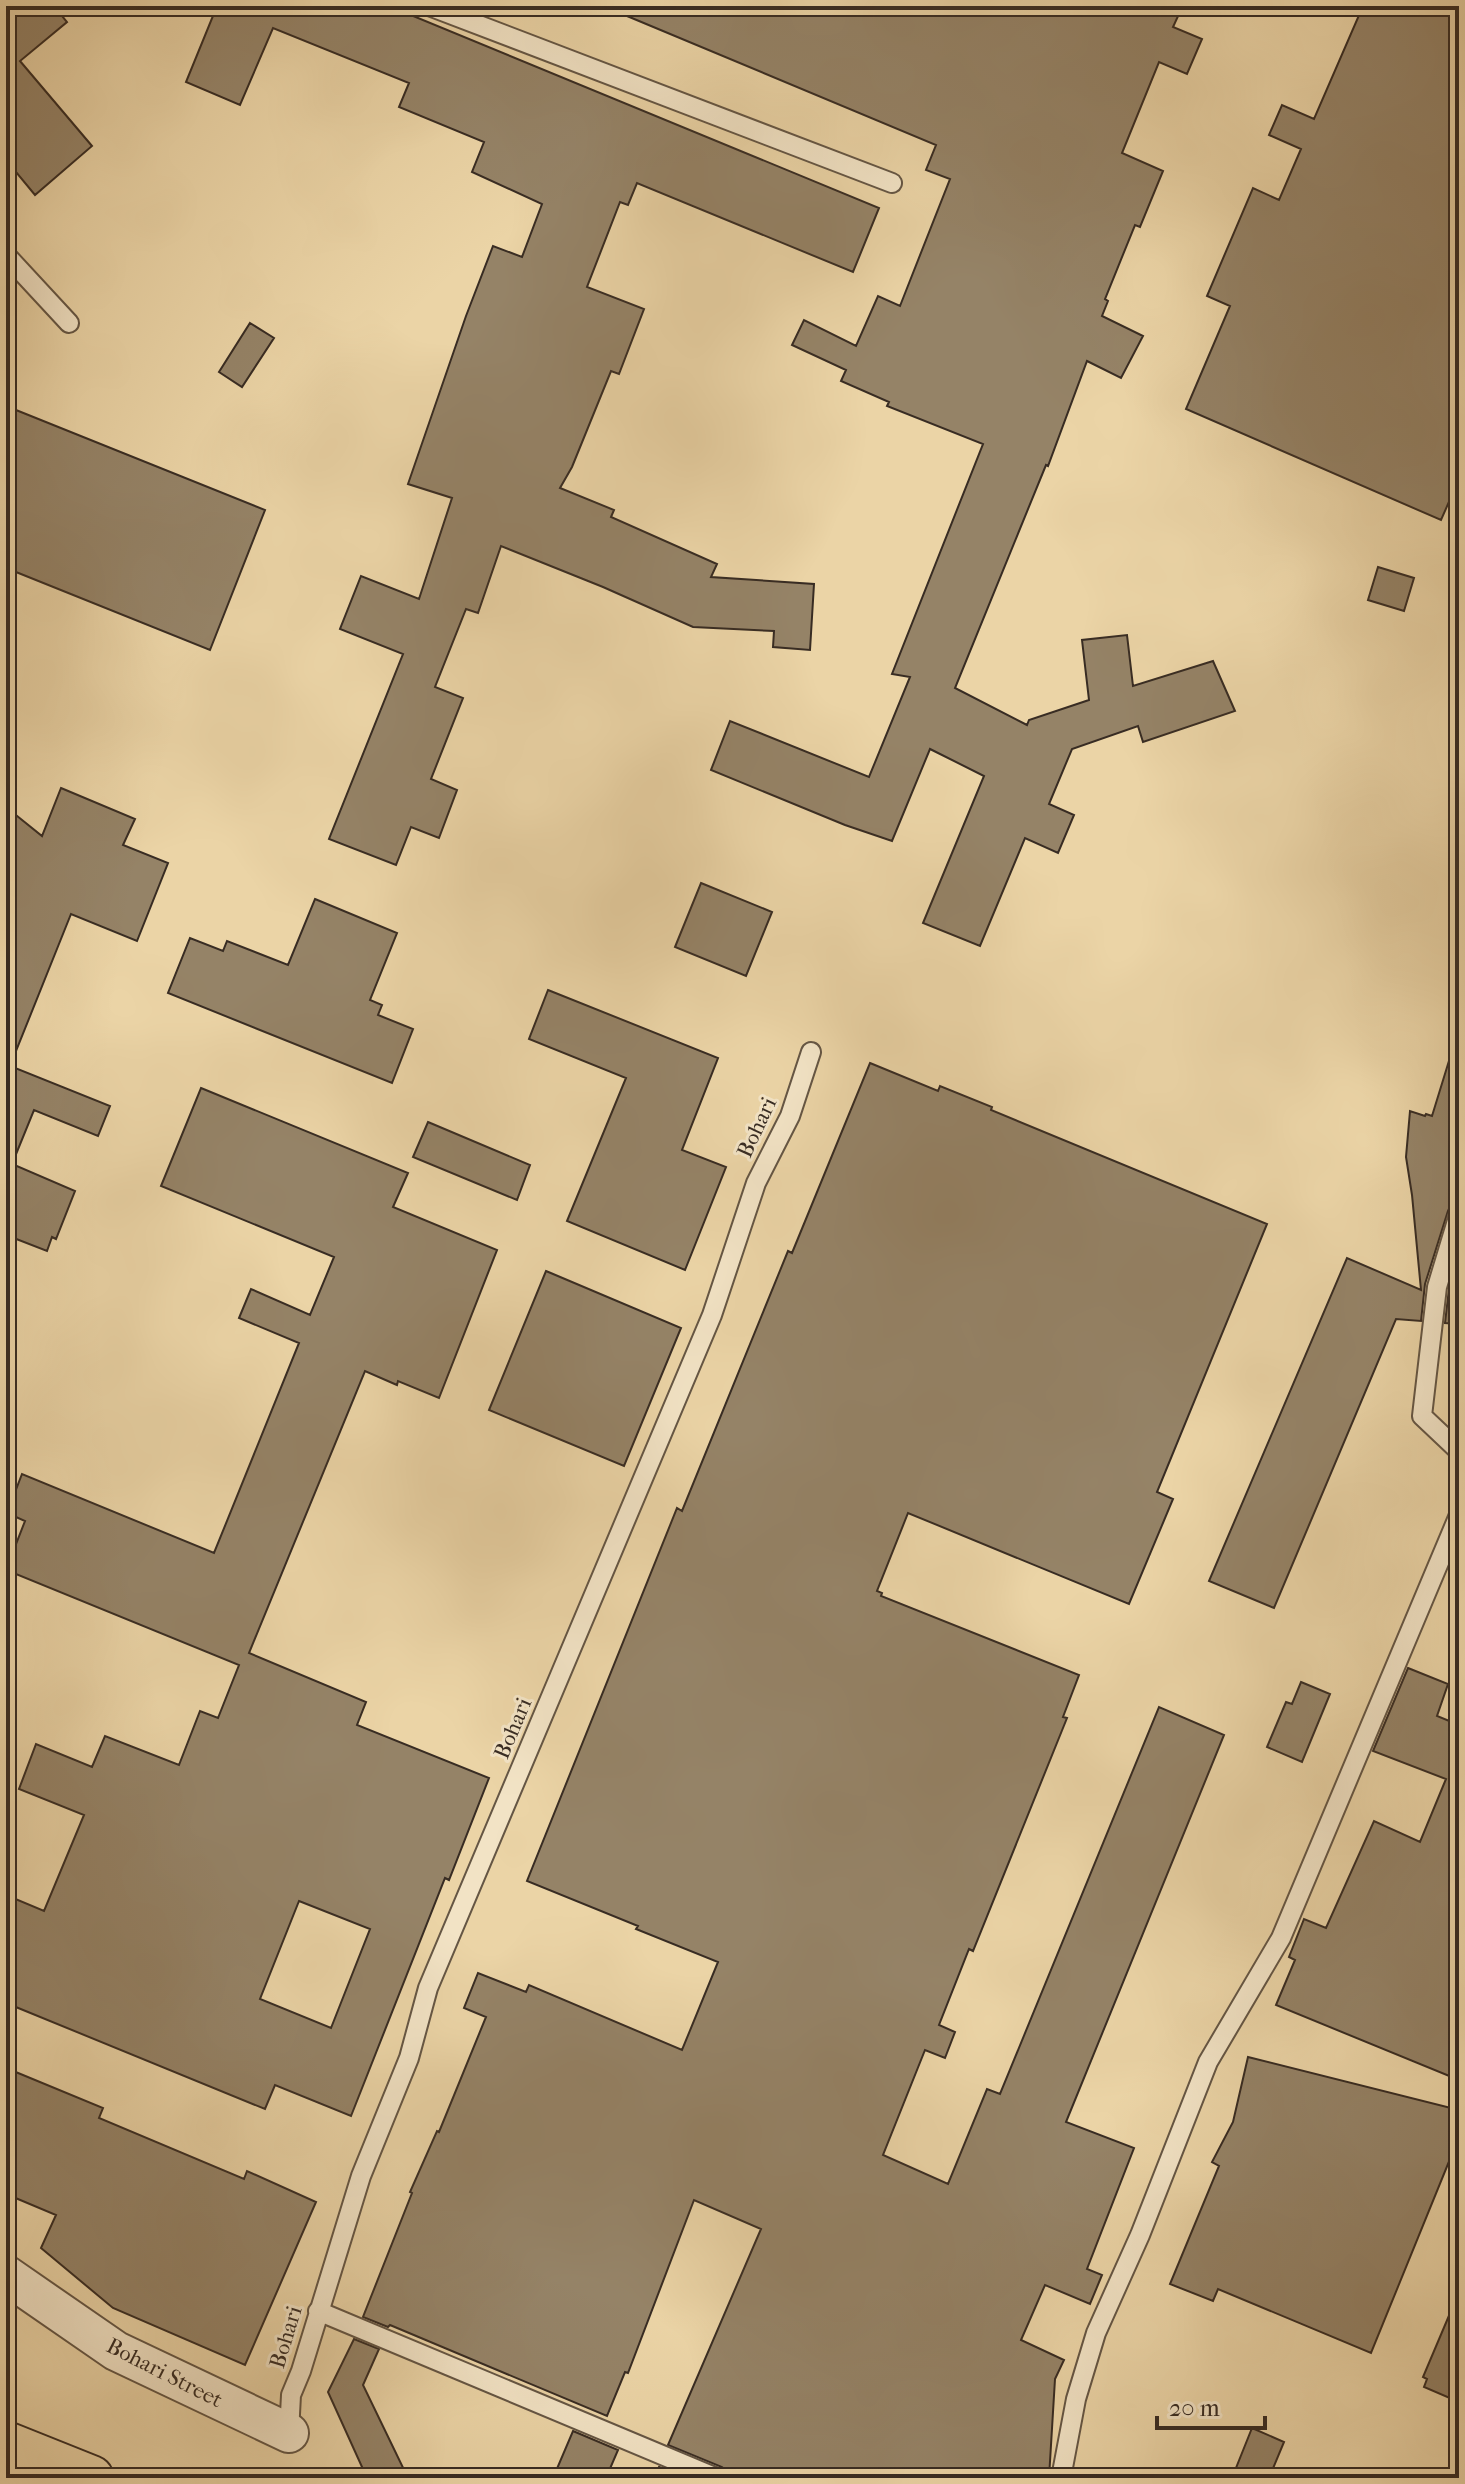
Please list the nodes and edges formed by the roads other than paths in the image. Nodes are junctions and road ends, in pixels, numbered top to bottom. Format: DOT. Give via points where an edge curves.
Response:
graph roads {
  1 [pos="429,6"];
  2 [pos="892,183"];
  3 [pos="6,255"];
  4 [pos="69,323"];
  5 [pos="811,1052"];
  6 [pos="1459,1214"];
  7 [pos="1459,1451"];
  8 [pos="1459,1515"];
  9 [pos="6,2275"];
  10 [pos="318,2311"];
  11 [pos="289,2433"];
  12 [pos="6,2444"];
  13 [pos="91,2478"];
  14 [pos="717,2478"];
  15 [pos="1061,2478"];
  1 -- 2 [label="lane"];
  3 -- 4 [label="lane"];
  5 -- 10 [label="lane, Bohari" via="790,1116 756,1183 712,1315 428,1988 409,2058 361,2176"];
  6 -- 7 [label="lane" via="1437,1287 1422,1416"];
  8 -- 15 [label="lane" via="1281,1938 1208,2062 1096,2333"];
  9 -- 11 [label="street, Bohari Street" via="116,2351"];
  10 -- 11 [label="lane, Bohari" via="291,2395"];
  10 -- 14 [label="lane"];
  12 -- 13 [label="highway"];
}
